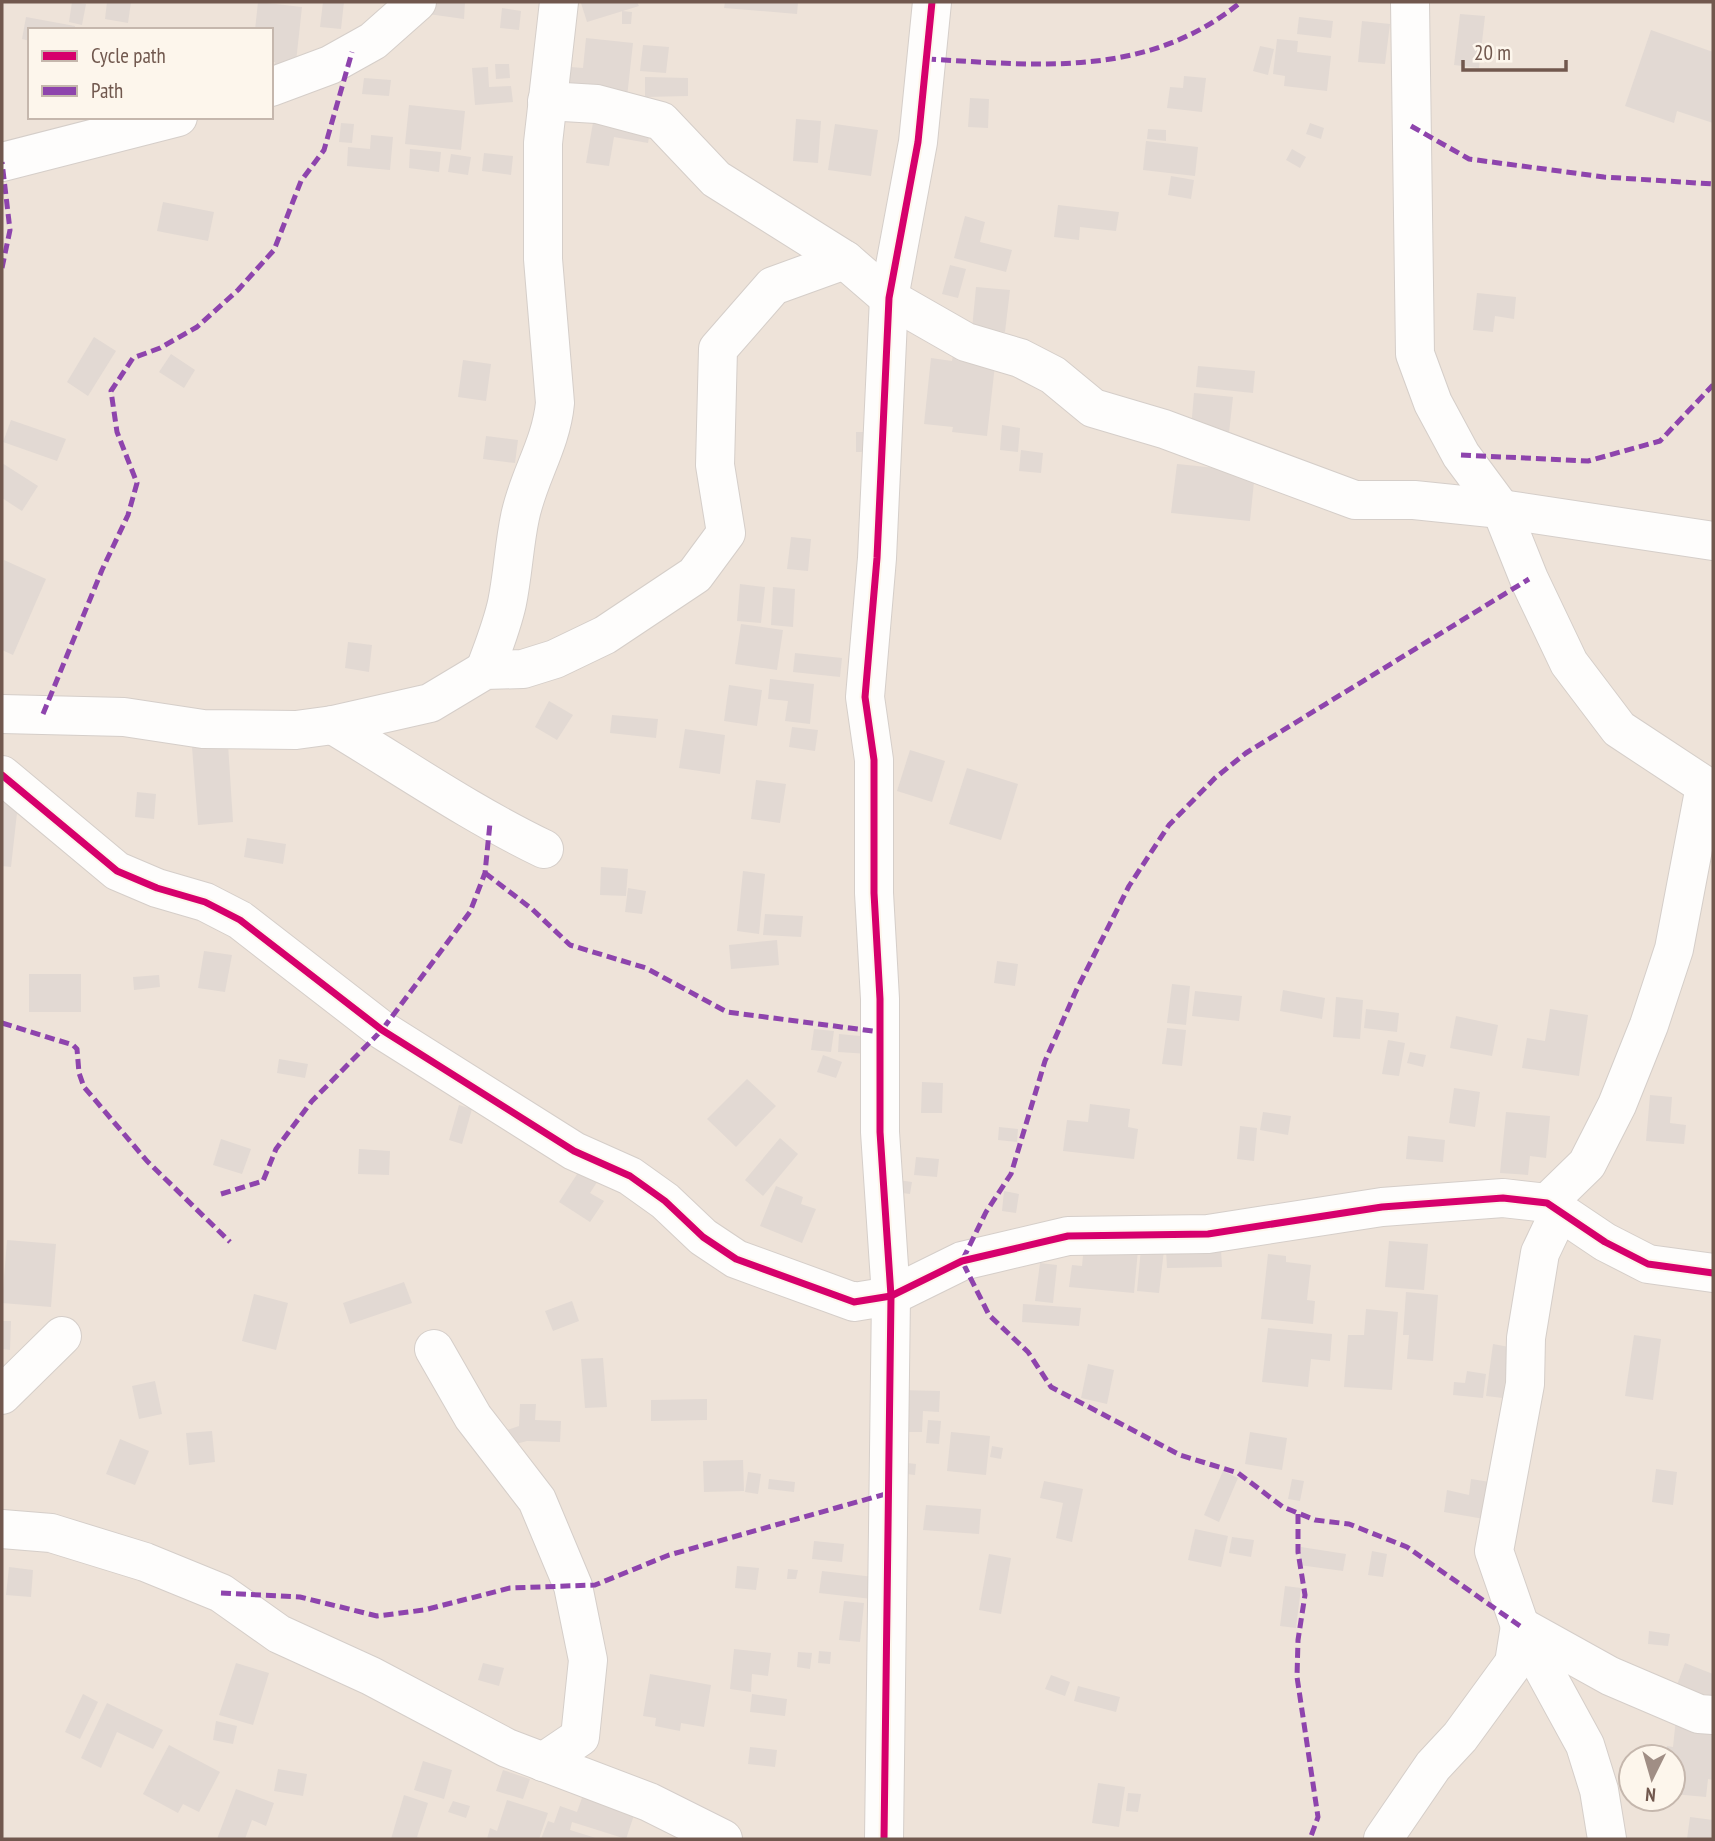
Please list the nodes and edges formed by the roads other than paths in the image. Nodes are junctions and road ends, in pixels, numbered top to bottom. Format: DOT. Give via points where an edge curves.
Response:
graph roads {
  1 [pos="417,2"];
  2 [pos="559,2"];
  3 [pos="932,2"];
  4 [pos="1410,2"];
  5 [pos="273,86"];
  6 [pos="547,101"];
  7 [pos="170,119"];
  8 [pos="2,162"];
  9 [pos="845,260"];
  10 [pos="889,298"];
  11 [pos="1501,509"];
  12 [pos="1713,541"];
  13 [pos="485,670"];
  14 [pos="2,715"];
  15 [pos="333,726"];
  16 [pos="2,775"];
  17 [pos="1709,789"];
  18 [pos="544,849"];
  19 [pos="1553,1208"];
  20 [pos="1713,1273"];
  21 [pos="891,1296"];
  22 [pos="62,1336"];
  23 [pos="434,1349"];
  24 [pos="2,1395"];
  25 [pos="2,1529"];
  26 [pos="1520,1626"];
  27 [pos="1713,1715"];
  28 [pos="543,1762"];
  29 [pos="723,1839"];
  30 [pos="884,1839"];
  31 [pos="1383,1839"];
  32 [pos="1607,1839"];
  1 -- 5 [label="street" via="373,41 330,65"];
  2 -- 6 [label="street"];
  3 -- 10 [label="street" via="918,142"];
  4 -- 11 [label="street" via="1415,354 1433,403 1461,455"];
  6 -- 9 [label="street" via="597,104 661,121 716,179"];
  6 -- 13 [label="street" via="544,259 553,427 530,480 508,599"];
  7 -- 8 [label="street"];
  9 -- 10 [label="street"];
  9 -- 13 [label="street" via="773,286 718,349 715,465 726,533 695,575 605,635 555,659 523,669"];
  10 -- 11 [label="street" via="966,342 1020,358 1053,375 1093,408 1164,429 1355,500 1413,500"];
  10 -- 21 [label="street" via="877,558 865,697 874,760 880,1132"];
  11 -- 12 [label="street"];
  11 -- 17 [label="street" via="1569,663 1619,729"];
  13 -- 15 [label="street" via="430,703"];
  14 -- 15 [label="street" via="124,718 203,729"];
  15 -- 18 [label="street" via="490,823"];
  16 -- 21 [label="street" via="117,871 205,902 240,920 382,1030 574,1151 630,1176 736,1259 854,1302"];
  17 -- 19 [label="street" via="1674,949 1649,1025 1587,1164"];
  19 -- 20 [label="street" via="1648,1264"];
  19 -- 21 [label="street" via="1503,1198 1382,1207 1208,1234 1068,1236 962,1261"];
  19 -- 26 [label="street" via="1540,1253 1526,1338 1525,1384 1494,1552"];
  21 -- 30 [label="street"];
  22 -- 24 [label="street"];
  23 -- 28 [label="street" via="473,1417 537,1500 573,1586 588,1660 580,1737"];
  25 -- 28 [label="street" via="51,1533 145,1562 221,1593 279,1634"];
  26 -- 27 [label="street" via="1610,1676 1699,1714"];
  26 -- 31 [label="street" via="1514,1663"];
  26 -- 32 [label="street" via="1585,1745"];
  28 -- 29 [label="street" via="649,1802"];
}
